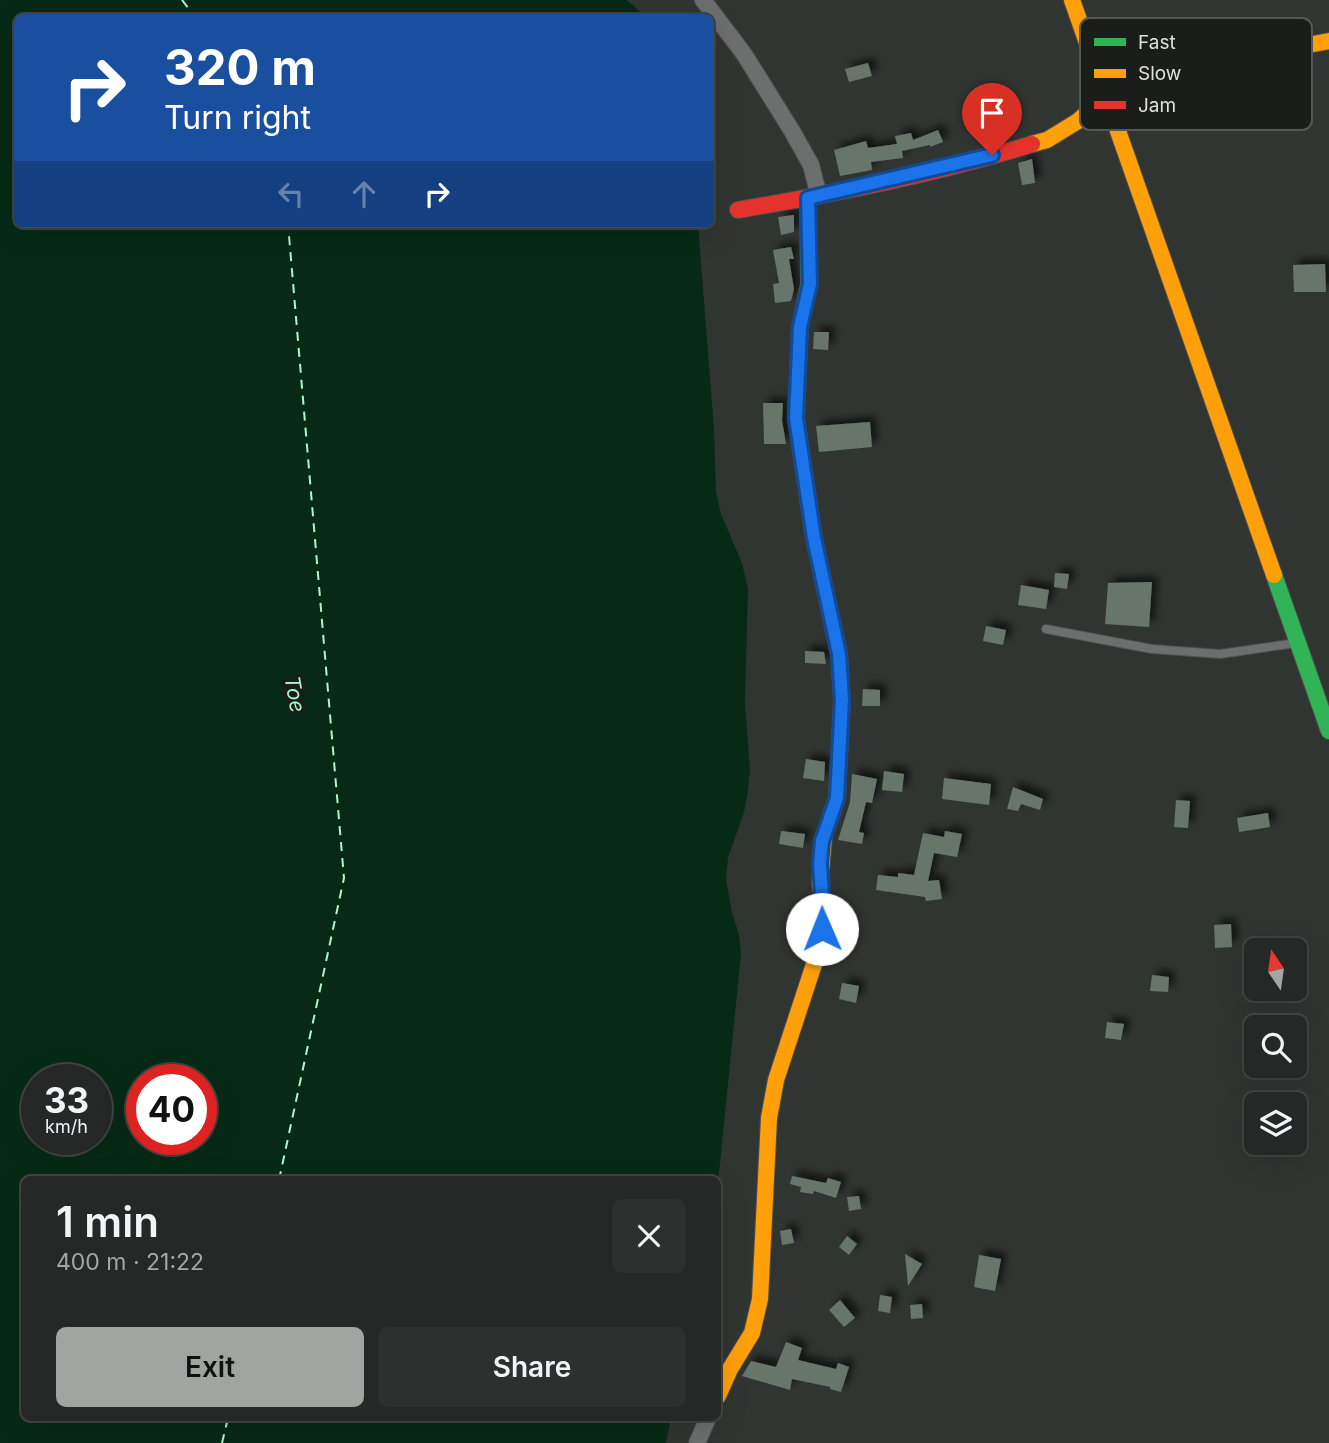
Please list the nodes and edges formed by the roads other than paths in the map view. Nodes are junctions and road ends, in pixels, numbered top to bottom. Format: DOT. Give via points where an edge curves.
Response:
graph roads {
  1 [pos="703,0"];
  2 [pos="1072,0"];
  3 [pos="714,14"];
  4 [pos="714,14"];
  5 [pos="1080,23"];
  6 [pos="1080,119"];
  7 [pos="1118,130"];
  8 [pos="813,197"];
  9 [pos="738,210"];
  10 [pos="1046,629"];
  11 [pos="1298,642"];
  12 [pos="1329,731"];
  13 [pos="721,1389"];
  14 [pos="707,1421"];
  15 [pos="697,1443"];
  1 -- 4 [label="street"];
  2 -- 5 [label="street"];
  3 -- 8 [label="street" via="744,54 811,165"];
  6 -- 8 [label="street" via="1048,140"];
  7 -- 11 [label="street"];
  8 -- 9 [label="street"];
  8 -- 13 [label="street" via="810,284 800,327 796,418 814,538 839,654 842,700 837,798 822,841 820,946 776,1080 769,1118 760,1299 752,1333"];
  10 -- 11 [label="lane" via="1152,649 1220,654"];
  11 -- 12 [label="street"];
  14 -- 15 [label="street"];
}
